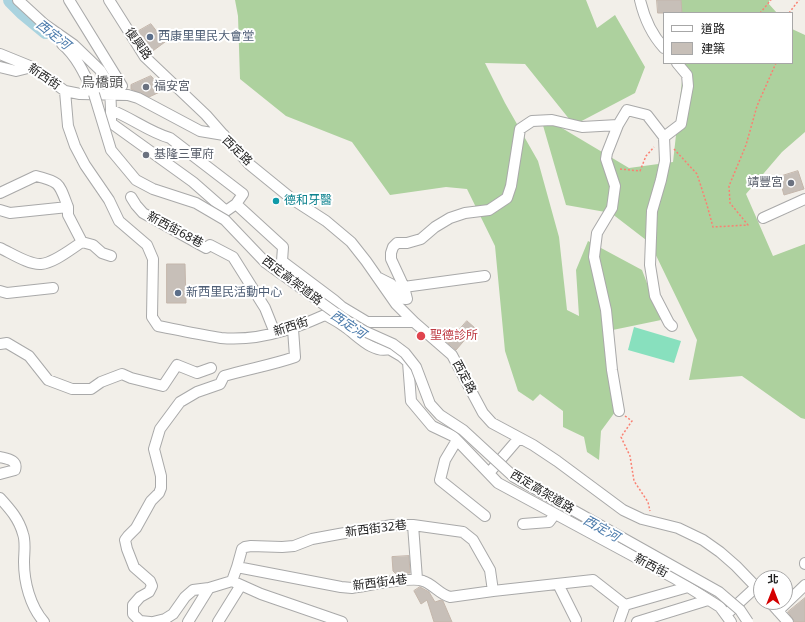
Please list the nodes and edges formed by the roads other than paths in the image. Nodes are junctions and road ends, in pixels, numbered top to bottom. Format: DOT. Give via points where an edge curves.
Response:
graph roads {
  1 [pos="12,0"];
  2 [pos="18,0"];
  3 [pos="69,0"];
  4 [pos="109,0"];
  5 [pos="640,0"];
  6 [pos="663,47"];
  7 [pos="0,54"];
  8 [pos="678,64"];
  9 [pos="0,67"];
  10 [pos="32,67"];
  11 [pos="65,91"];
  12 [pos="90,94"];
  13 [pos="107,94"];
  14 [pos="111,110"];
  15 [pos="618,125"];
  16 [pos="224,136"];
  17 [pos="664,137"];
  18 [pos="0,193"];
  19 [pos="131,197"];
  20 [pos="805,199"];
  21 [pos="236,204"];
  22 [pos="68,207"];
  23 [pos="0,210"];
  24 [pos="763,218"];
  25 [pos="82,242"];
  26 [pos="0,248"];
  27 [pos="111,256"];
  28 [pos="485,276"];
  29 [pos="377,277"];
  30 [pos="404,287"];
  31 [pos="53,288"];
  32 [pos="0,291"];
  33 [pos="342,307"];
  34 [pos="326,315"];
  35 [pos="414,322"];
  36 [pos="672,326"];
  37 [pos="293,329"];
  38 [pos="275,333"];
  39 [pos="0,344"];
  40 [pos="211,368"];
  41 [pos="619,411"];
  42 [pos="519,438"];
  43 [pos="457,440"];
  44 [pos="0,457"];
  45 [pos="489,473"];
  46 [pos="0,474"];
  47 [pos="0,498"];
  48 [pos="555,514"];
  49 [pos="485,516"];
  50 [pos="523,524"];
  51 [pos="413,525"];
  52 [pos="238,567"];
  53 [pos="417,579"];
  54 [pos="236,583"];
  55 [pos="558,584"];
  56 [pos="753,584"];
  57 [pos="805,585"];
  58 [pos="688,587"];
  59 [pos="209,588"];
  60 [pos="494,591"];
  61 [pos="753,594"];
  62 [pos="708,600"];
  63 [pos="625,605"];
  64 [pos="778,611"];
  65 [pos="729,618"];
  66 [pos="575,621"];
  67 [pos="44,622"];
  68 [pos="150,622"];
  69 [pos="153,622"];
  70 [pos="188,622"];
  71 [pos="218,622"];
  72 [pos="342,622"];
  73 [pos="619,622"];
  74 [pos="637,622"];
  75 [pos="748,622"];
  76 [pos="788,622"];
  1 -- 12 [label="street, 西定高架道路" via="71,51 88,81"];
  2 -- 13 [label="street" via="44,24 74,45 100,70 110,86"];
  3 -- 13 [label="street" via="122,86"];
  4 -- 16 [label="street, 復興路" via="145,57 206,115"];
  5 -- 6 [label="street" via="642,10"];
  7 -- 10 [label="street, 新西街"];
  8 -- 17 [label="street" via="687,74 688,86 681,124"];
  9 -- 10 [label="street" via="16,71"];
  10 -- 11 [label="street, 新西街"];
  11 -- 12 [label="street, 新西街"];
  11 -- 38 [label="street, 新西街" via="68,126 75,146 109,200 119,221 147,245 153,259 152,317 158,326 222,338"];
  12 -- 13 [label="street, 新西街"];
  12 -- 75 [label="street, 西定高架道路, bridge" via="111,150 136,180 153,189 196,203 225,220 266,264 344,319 393,344 405,353 416,366 430,404 440,415 463,430 514,477 719,592 740,610"];
  13 -- 14 [label="street"];
  13 -- 16 [label="street, 西定路" via="128,94 200,131"];
  14 -- 21 [label="street" via="156,134 170,138 243,194"];
  14 -- 21 [label="street" via="111,123 193,182 226,211"];
  15 -- 17 [label="street" via="627,110 632,110 647,115"];
  15 -- 30 [label="street" via="582,127 552,120 532,121 520,129 507,198 489,210 450,218 435,226 421,239 397,243 393,247 391,259"];
  15 -- 41 [label="street" via="606,160 615,186 612,208 597,233 594,257 606,310"];
  16 -- 29 [label="street, 西定路" via="249,164 351,242"];
  17 -- 36 [label="street" via="665,161 652,211 650,265 655,296"];
  18 -- 22 [label="street" via="36,176 52,180 59,186"];
  19 -- 38 [label="street, 新西街68巷" via="143,213 206,248 210,245 233,257 265,308"];
  20 -- 24 [label="street"];
  21 -- 33 [label="street" via="283,247 282,261"];
  22 -- 23 [label="street" via="10,213"];
  22 -- 25 [label="street" via="68,215"];
  25 -- 26 [label="street" via="49,262 40,264"];
  25 -- 27 [label="street" via="93,245 102,253"];
  28 -- 30 [label="street"];
  29 -- 30 [label="street" via="391,284 404,299 407,299"];
  29 -- 35 [label="street, 西定路" via="396,304"];
  31 -- 32 [label="street" via="7,293"];
  33 -- 34 [label="street"];
  33 -- 35 [label="street" via="367,322"];
  34 -- 37 [label="street, 新西街"];
  34 -- 43 [label="street, 新西街" via="364,342 383,351 389,349 408,362 411,401 432,426"];
  35 -- 42 [label="street, 西定路" via="452,355 487,418"];
  37 -- 38 [label="street, 新西街"];
  37 -- 68 [label="street" via="295,358 224,376 220,384 197,392 180,402 160,429 154,449 161,476 161,488 136,528 125,540 134,567 152,586 133,606 133,614 140,621"];
  39 -- 40 [label="street" via="7,343 29,356 48,380 72,389 91,389 122,374 163,386 177,365 197,373"];
  42 -- 45 [label="street"];
  42 -- 56 [label="street, 西定路" via="557,461 624,510 642,519 678,528 703,540 736,566"];
  43 -- 45 [label="street, 新西街"];
  43 -- 49 [label="street" via="445,460 440,480"];
  44 -- 46 [label="street" via="12,460 16,467 15,470"];
  45 -- 48 [label="street, 新西街" via="498,483"];
  47 -- 67 [label="street" via="15,513 24,534 24,568 29,593 36,614"];
  48 -- 50 [label="street" via="549,522"];
  48 -- 58 [label="street, 新西街"];
  51 -- 52 [label="street, 新西街32巷" via="392,525 339,534 312,539 294,546 245,547 242,549"];
  51 -- 53 [label="street"];
  51 -- 60 [label="street, 新西街32巷" via="463,532 473,540 490,570"];
  52 -- 53 [label="street, 新西街4巷" via="352,588"];
  52 -- 54 [label="street"];
  53 -- 60 [label="street, 新西街4巷" via="428,582 450,597"];
  54 -- 59 [label="street"];
  54 -- 71 [label="street"];
  54 -- 72 [label="street"];
  55 -- 60 [label="street, 新西街4巷"];
  55 -- 63 [label="street, 新西街4巷" via="593,580"];
  55 -- 66 [label="street"];
  57 -- 64 [label="street"];
  58 -- 62 [label="street, 新西街"];
  58 -- 63 [label="street"];
  59 -- 69 [label="street" via="193,590 173,614"];
  59 -- 70 [label="street"];
  61 -- 65 [label="street"];
  62 -- 65 [label="street, 新西街" via="720,607"];
  62 -- 74 [label="street"];
  63 -- 73 [label="street"];
  64 -- 76 [label="street"];
}
